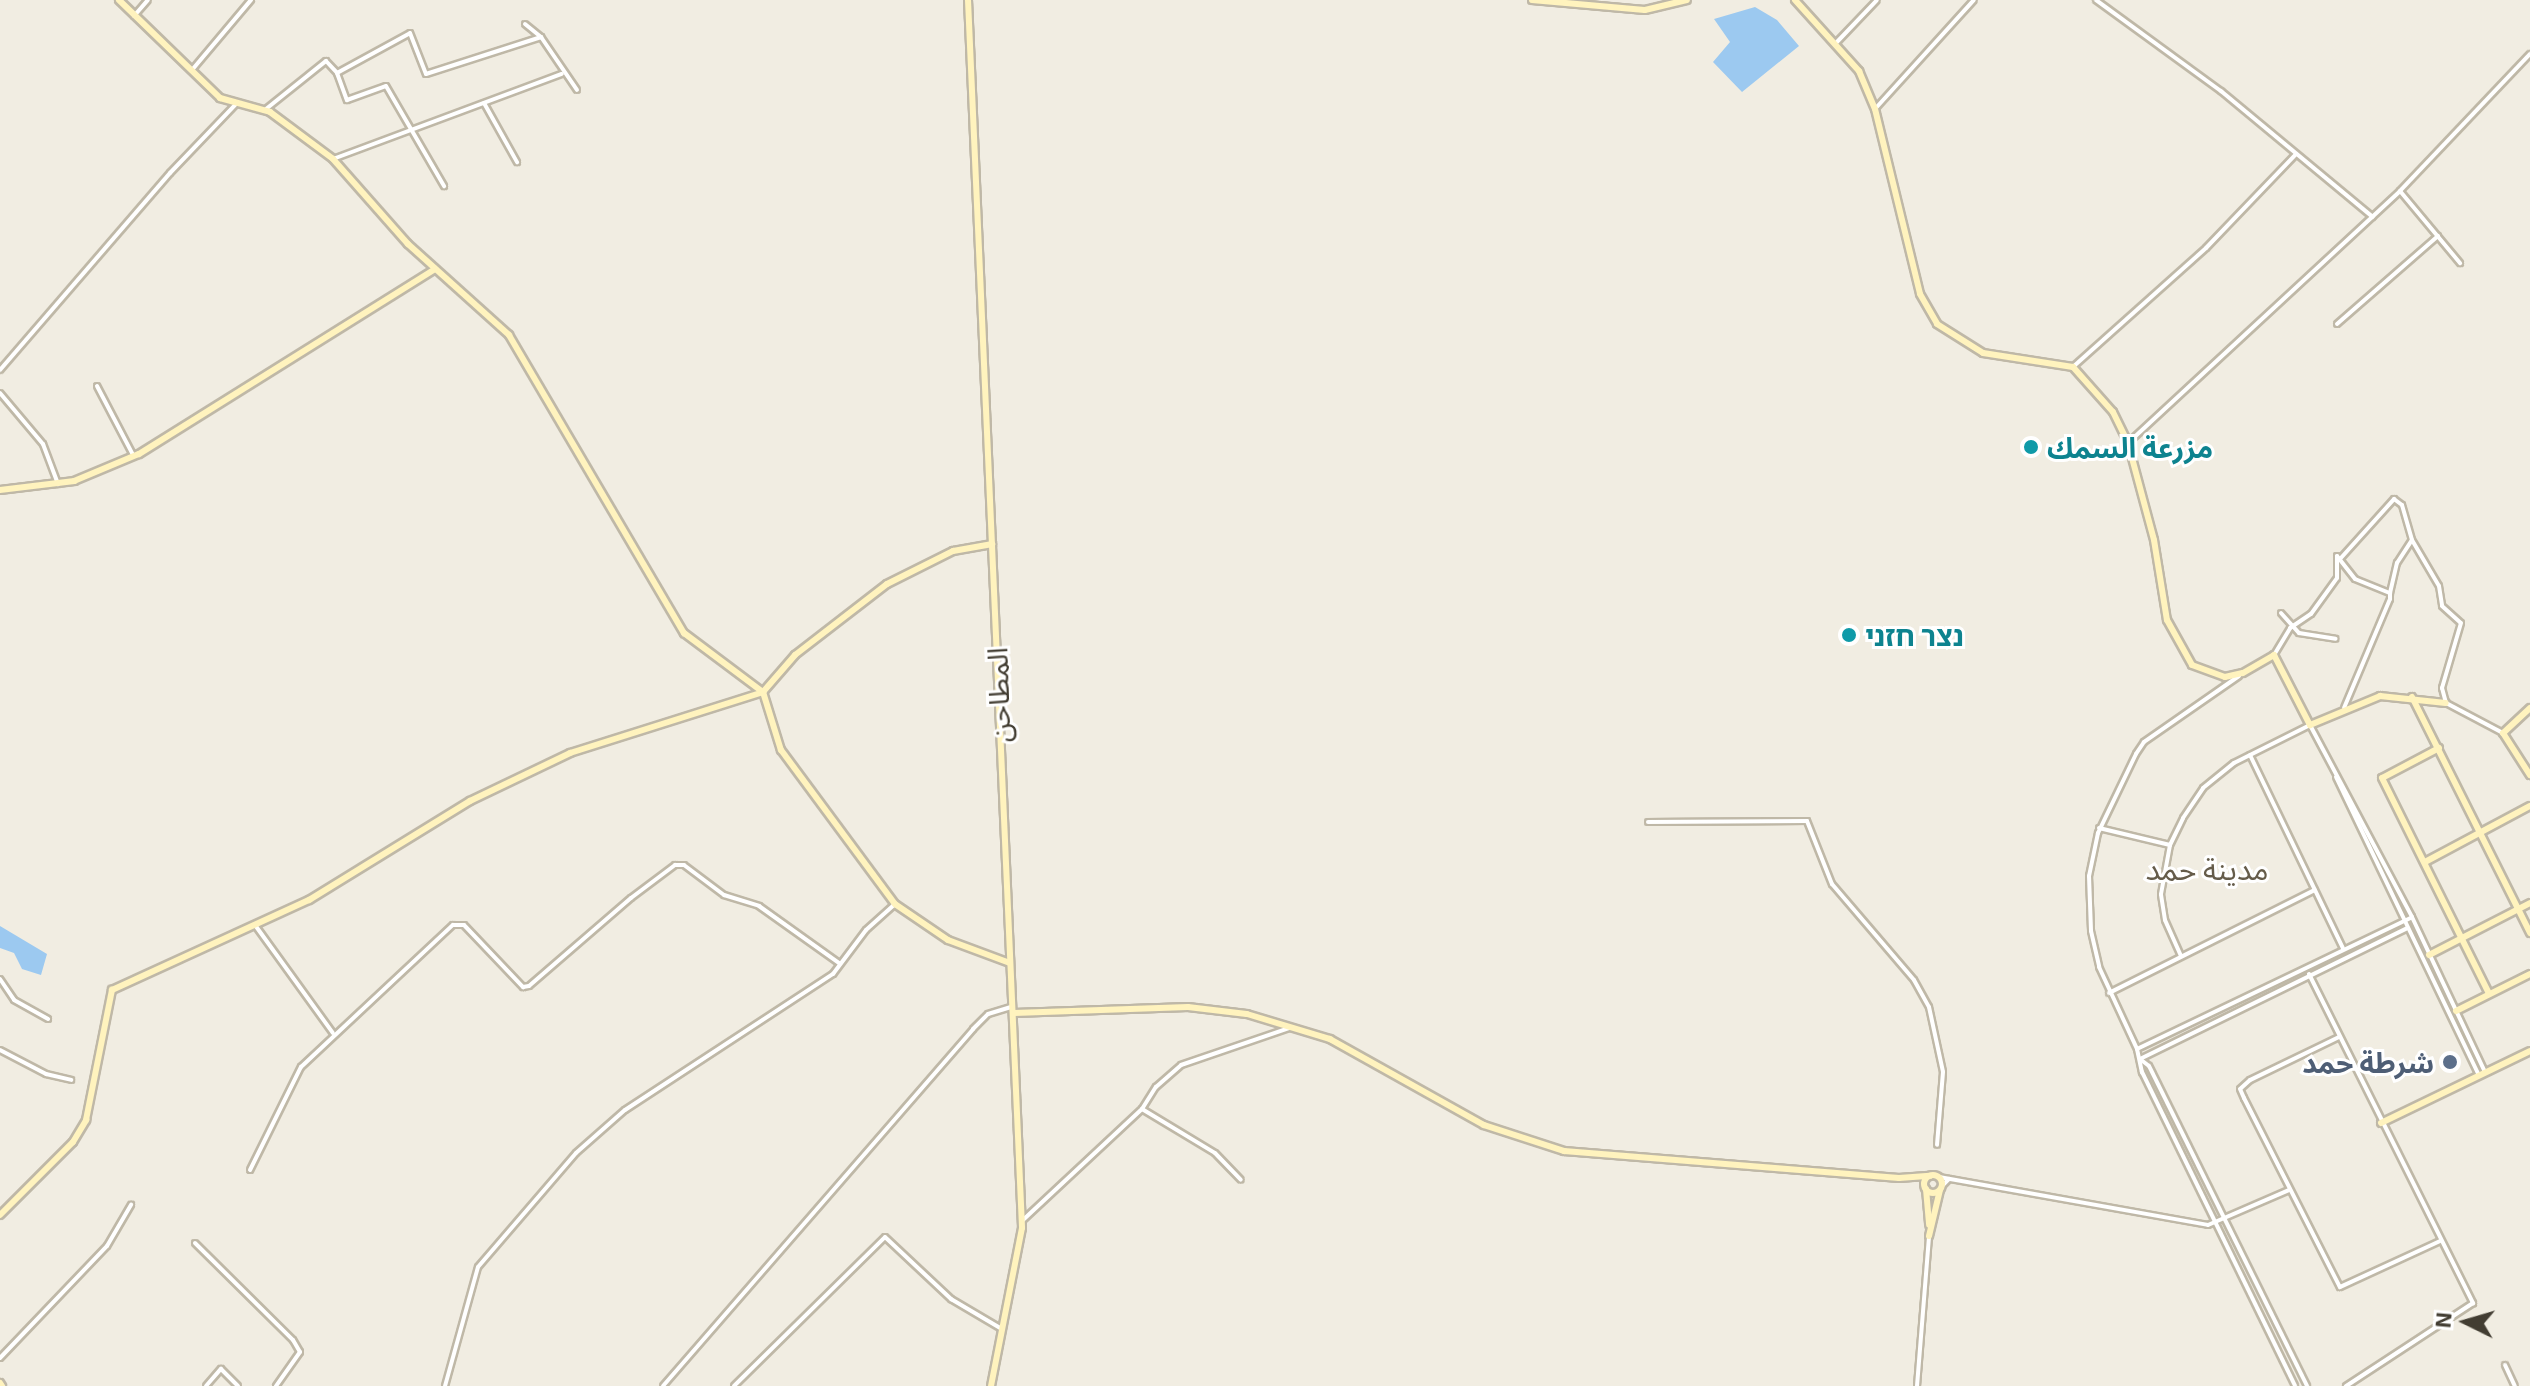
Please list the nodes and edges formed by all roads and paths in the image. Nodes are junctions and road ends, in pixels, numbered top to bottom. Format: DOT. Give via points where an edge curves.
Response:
graph roads {
  1 [pos="119,0"];
  2 [pos="148,0"];
  3 [pos="251,0"];
  4 [pos="968,0"];
  5 [pos="1532,0"];
  6 [pos="1687,0"];
  7 [pos="1795,0"];
  8 [pos="1877,0"];
  9 [pos="1974,0"];
  10 [pos="2096,0"];
  11 [pos="134,16"];
  12 [pos="525,24"];
  13 [pos="541,37"];
  14 [pos="1836,43"];
  15 [pos="2530,54"];
  16 [pos="190,72"];
  17 [pos="337,73"];
  18 [pos="562,74"];
  19 [pos="577,90"];
  20 [pos="484,103"];
  21 [pos="236,104"];
  22 [pos="1875,109"];
  23 [pos="265,111"];
  24 [pos="411,128"];
  25 [pos="2296,154"];
  26 [pos="333,159"];
  27 [pos="517,162"];
  28 [pos="444,186"];
  29 [pos="2400,191"];
  30 [pos="2373,217"];
  31 [pos="2438,236"];
  32 [pos="2460,263"];
  33 [pos="435,269"];
  34 [pos="2337,324"];
  35 [pos="2073,367"];
  36 [pos="0,370"];
  37 [pos="97,386"];
  38 [pos="0,393"];
  39 [pos="2128,443"];
  40 [pos="134,457"];
  41 [pos="58,484"];
  42 [pos="0,490"];
  43 [pos="2412,540"];
  44 [pos="992,544"];
  45 [pos="2340,559"];
  46 [pos="2390,593"];
  47 [pos="2281,613"];
  48 [pos="2290,628"];
  49 [pos="2336,639"];
  50 [pos="2274,655"];
  51 [pos="2243,673"];
  52 [pos="763,692"];
  53 [pos="2412,697"];
  54 [pos="2446,703"];
  55 [pos="2344,708"];
  56 [pos="2530,708"];
  57 [pos="2310,725"];
  58 [pos="2503,733"];
  59 [pos="2439,748"];
  60 [pos="2250,755"];
  61 [pos="2530,775"];
  62 [pos="2530,806"];
  63 [pos="1648,822"];
  64 [pos="2099,828"];
  65 [pos="2481,832"];
  66 [pos="2170,845"];
  67 [pos="2425,862"];
  68 [pos="2315,890"];
  69 [pos="2530,903"];
  70 [pos="895,904"];
  71 [pos="2519,908"];
  72 [pos="2412,917"];
  73 [pos="2405,921"];
  74 [pos="255,925"];
  75 [pos="2415,925"];
  76 [pos="2408,928"];
  77 [pos="2530,933"];
  78 [pos="2462,937"];
  79 [pos="2343,948"];
  80 [pos="2346,955"];
  81 [pos="2429,955"];
  82 [pos="2181,956"];
  83 [pos="839,963"];
  84 [pos="1010,963"];
  85 [pos="2309,974"];
  86 [pos="2530,974"];
  87 [pos="0,979"];
  88 [pos="2109,993"];
  89 [pos="2489,994"];
  90 [pos="1014,1009"];
  91 [pos="2456,1011"];
  92 [pos="48,1019"];
  93 [pos="1294,1026"];
  94 [pos="333,1033"];
  95 [pos="2339,1037"];
  96 [pos="2137,1049"];
  97 [pos="0,1050"];
  98 [pos="2530,1051"];
  99 [pos="2140,1059"];
  100 [pos="2483,1076"];
  101 [pos="71,1080"];
  102 [pos="1142,1109"];
  103 [pos="2381,1123"];
  104 [pos="1937,1145"];
  105 [pos="250,1170"];
  106 [pos="1930,1176"];
  107 [pos="1939,1177"];
  108 [pos="1899,1178"];
  109 [pos="1949,1179"];
  110 [pos="1241,1180"];
  111 [pos="1925,1188"];
  112 [pos="1941,1188"];
  113 [pos="2289,1190"];
  114 [pos="131,1205"];
  115 [pos="0,1215"];
  116 [pos="2224,1218"];
  117 [pos="1021,1221"];
  118 [pos="2216,1223"];
  119 [pos="1929,1236"];
  120 [pos="2441,1241"];
  121 [pos="195,1243"];
  122 [pos="1002,1329"];
  123 [pos="0,1358"];
  124 [pos="2505,1365"];
  125 [pos="206,1386"];
  126 [pos="238,1386"];
  127 [pos="276,1386"];
  128 [pos="445,1386"];
  129 [pos="663,1386"];
  130 [pos="734,1386"];
  131 [pos="991,1386"];
  132 [pos="1917,1386"];
  133 [pos="2295,1386"];
  134 [pos="2307,1386"];
  135 [pos="2346,1386"];
  136 [pos="2515,1386"];
  1 -- 11 [label="street"];
  2 -- 11 [label="street"];
  3 -- 16 [label="street"];
  4 -- 44 [label="street, المطاحن"];
  5 -- 6 [label="street" via="1645,10"];
  7 -- 14 [label="street"];
  8 -- 14 [label="street"];
  9 -- 22 [label="street"];
  10 -- 25 [label="street" via="2221,91"];
  11 -- 16 [label="street"];
  12 -- 13 [label="street"];
  13 -- 17 [label="street" via="426,74 410,33"];
  13 -- 18 [label="street"];
  14 -- 22 [label="street" via="1859,71"];
  15 -- 29 [label="street"];
  16 -- 21 [label="street" via="220,98"];
  17 -- 23 [label="street" via="329,62 319,63"];
  17 -- 24 [label="street" via="347,100 386,86"];
  18 -- 19 [label="street"];
  18 -- 20 [label="street"];
  20 -- 24 [label="street"];
  20 -- 27 [label="street"];
  21 -- 23 [label="street"];
  21 -- 36 [label="street"];
  22 -- 35 [label="street" via="1920,294 1937,324 1983,353"];
  23 -- 26 [label="street"];
  24 -- 26 [label="street"];
  24 -- 28 [label="street"];
  25 -- 30 [label="street"];
  25 -- 35 [label="street" via="2206,248"];
  26 -- 33 [label="street" via="375,211"];
  29 -- 30 [label="street"];
  29 -- 31 [label="street"];
  30 -- 39 [label="street"];
  31 -- 32 [label="street"];
  31 -- 34 [label="street"];
  33 -- 40 [label="street"];
  33 -- 52 [label="street" via="509,335 684,633"];
  35 -- 39 [label="street" via="2113,412"];
  37 -- 40 [label="street"];
  38 -- 41 [label="street" via="43,444"];
  39 -- 51 [label="street" via="2174,640 2202,671 2225,677"];
  40 -- 41 [label="street"];
  41 -- 42 [label="street"];
  43 -- 45 [label="street" via="2402,505 2394,499"];
  43 -- 46 [label="street" via="2397,563"];
  43 -- 54 [label="street" via="2429,564 2446,614 2461,623 2442,688"];
  44 -- 52 [label="street" via="953,551 887,584 795,655"];
  44 -- 84 [label="street, المطاحن"];
  45 -- 46 [label="street" via="2355,579"];
  45 -- 48 [label="street" via="2337,556 2337,578 2317,598 2311,614"];
  46 -- 55 [label="street"];
  47 -- 48 [label="street"];
  48 -- 49 [label="street"];
  48 -- 50 [label="street"];
  50 -- 51 [label="street"];
  50 -- 57 [label="street"];
  51 -- 64 [label="street" via="2144,742"];
  52 -- 70 [label="street" via="781,750"];
  52 -- 74 [label="street" via="570,753 470,801 347,879"];
  53 -- 54 [label="street"];
  53 -- 55 [label="street" via="2380,696"];
  53 -- 59 [label="street"];
  54 -- 58 [label="street"];
  55 -- 57 [label="street"];
  56 -- 58 [label="street"];
  57 -- 60 [label="street"];
  57 -- 72 [label="street"];
  57 -- 73 [label="street"];
  58 -- 61 [label="street"];
  59 -- 65 [label="street"];
  59 -- 67 [label="street" via="2382,778"];
  60 -- 66 [label="street" via="2203,788"];
  60 -- 68 [label="street"];
  62 -- 65 [label="street"];
  63 -- 104 [label="street" via="1807,821 1832,884 1914,980 1929,1007 1943,1072"];
  64 -- 66 [label="street"];
  64 -- 88 [label="street" via="2089,876 2091,931"];
  65 -- 67 [label="street"];
  65 -- 71 [label="street"];
  66 -- 82 [label="street" via="2161,894 2165,920"];
  67 -- 78 [label="street"];
  68 -- 79 [label="street"];
  68 -- 82 [label="street"];
  69 -- 71 [label="street"];
  70 -- 83 [label="street"];
  70 -- 84 [label="street" via="948,940"];
  71 -- 77 [label="street"];
  71 -- 78 [label="street"];
  72 -- 73 [label="street"];
  72 -- 75 [label="street"];
  73 -- 76 [label="street"];
  73 -- 79 [label="street"];
  74 -- 94 [label="street"];
  74 -- 115 [label="street" via="112,990 86,1120 73,1142"];
  75 -- 76 [label="street"];
  75 -- 81 [label="street"];
  76 -- 80 [label="street"];
  76 -- 100 [label="street"];
  78 -- 81 [label="street"];
  78 -- 89 [label="street"];
  79 -- 80 [label="street"];
  79 -- 96 [label="street"];
  80 -- 85 [label="street"];
  81 -- 91 [label="street"];
  82 -- 88 [label="street"];
  83 -- 94 [label="street" via="759,906 724,895 684,865 675,865 596,926 535,983 523,987 464,925 453,925"];
  83 -- 128 [label="street" via="833,974 763,1023 625,1110 576,1153 478,1267"];
  84 -- 90 [label="street, المطاحن"];
  85 -- 95 [label="street"];
  85 -- 99 [label="street"];
  86 -- 89 [label="street"];
  87 -- 92 [label="street" via="14,1000"];
  88 -- 96 [label="street"];
  89 -- 91 [label="street"];
  90 -- 93 [label="street" via="1188,1007"];
  90 -- 117 [label="street, المطاحن"];
  90 -- 129 [label="street" via="988,1014 973,1029"];
  91 -- 100 [label="street"];
  93 -- 102 [label="street" via="1260,1042 1181,1065 1156,1087"];
  93 -- 108 [label="street" via="1361,1054 1484,1125 1564,1151"];
  94 -- 105 [label="street" via="301,1067"];
  95 -- 103 [label="street"];
  95 -- 113 [label="street" via="2240,1089"];
  96 -- 99 [label="street"];
  97 -- 101 [label="street" via="46,1074"];
  98 -- 100 [label="street"];
  99 -- 116 [label="street" via="2149,1066"];
  99 -- 118 [label="street"];
  100 -- 103 [label="street"];
  102 -- 110 [label="street" via="1215,1153"];
  102 -- 117 [label="street"];
  103 -- 120 [label="street"];
  106 -- 107 [label="street"];
  106 -- 108 [label="street"];
  106 -- 111 [label="street"];
  107 -- 109 [label="street"];
  107 -- 112 [label="street"];
  108 -- 111 [label="street"];
  109 -- 112 [label="street"];
  109 -- 118 [label="street" via="2174,1221"];
  111 -- 112 [label="street"];
  111 -- 119 [label="street"];
  112 -- 119 [label="street"];
  113 -- 116 [label="street"];
  113 -- 120 [label="street" via="2340,1287"];
  114 -- 123 [label="street" via="107,1246"];
  116 -- 118 [label="street"];
  116 -- 134 [label="street"];
  117 -- 122 [label="street, المطاحن"];
  118 -- 133 [label="street"];
  119 -- 132 [label="street"];
  120 -- 135 [label="street" via="2473,1303"];
  121 -- 127 [label="street" via="300,1352"];
  122 -- 130 [label="street" via="951,1299 885,1237"];
  122 -- 131 [label="street, المطاحن"];
  124 -- 136 [label="street"];
  125 -- 126 [label="street" via="221,1369"];
}
